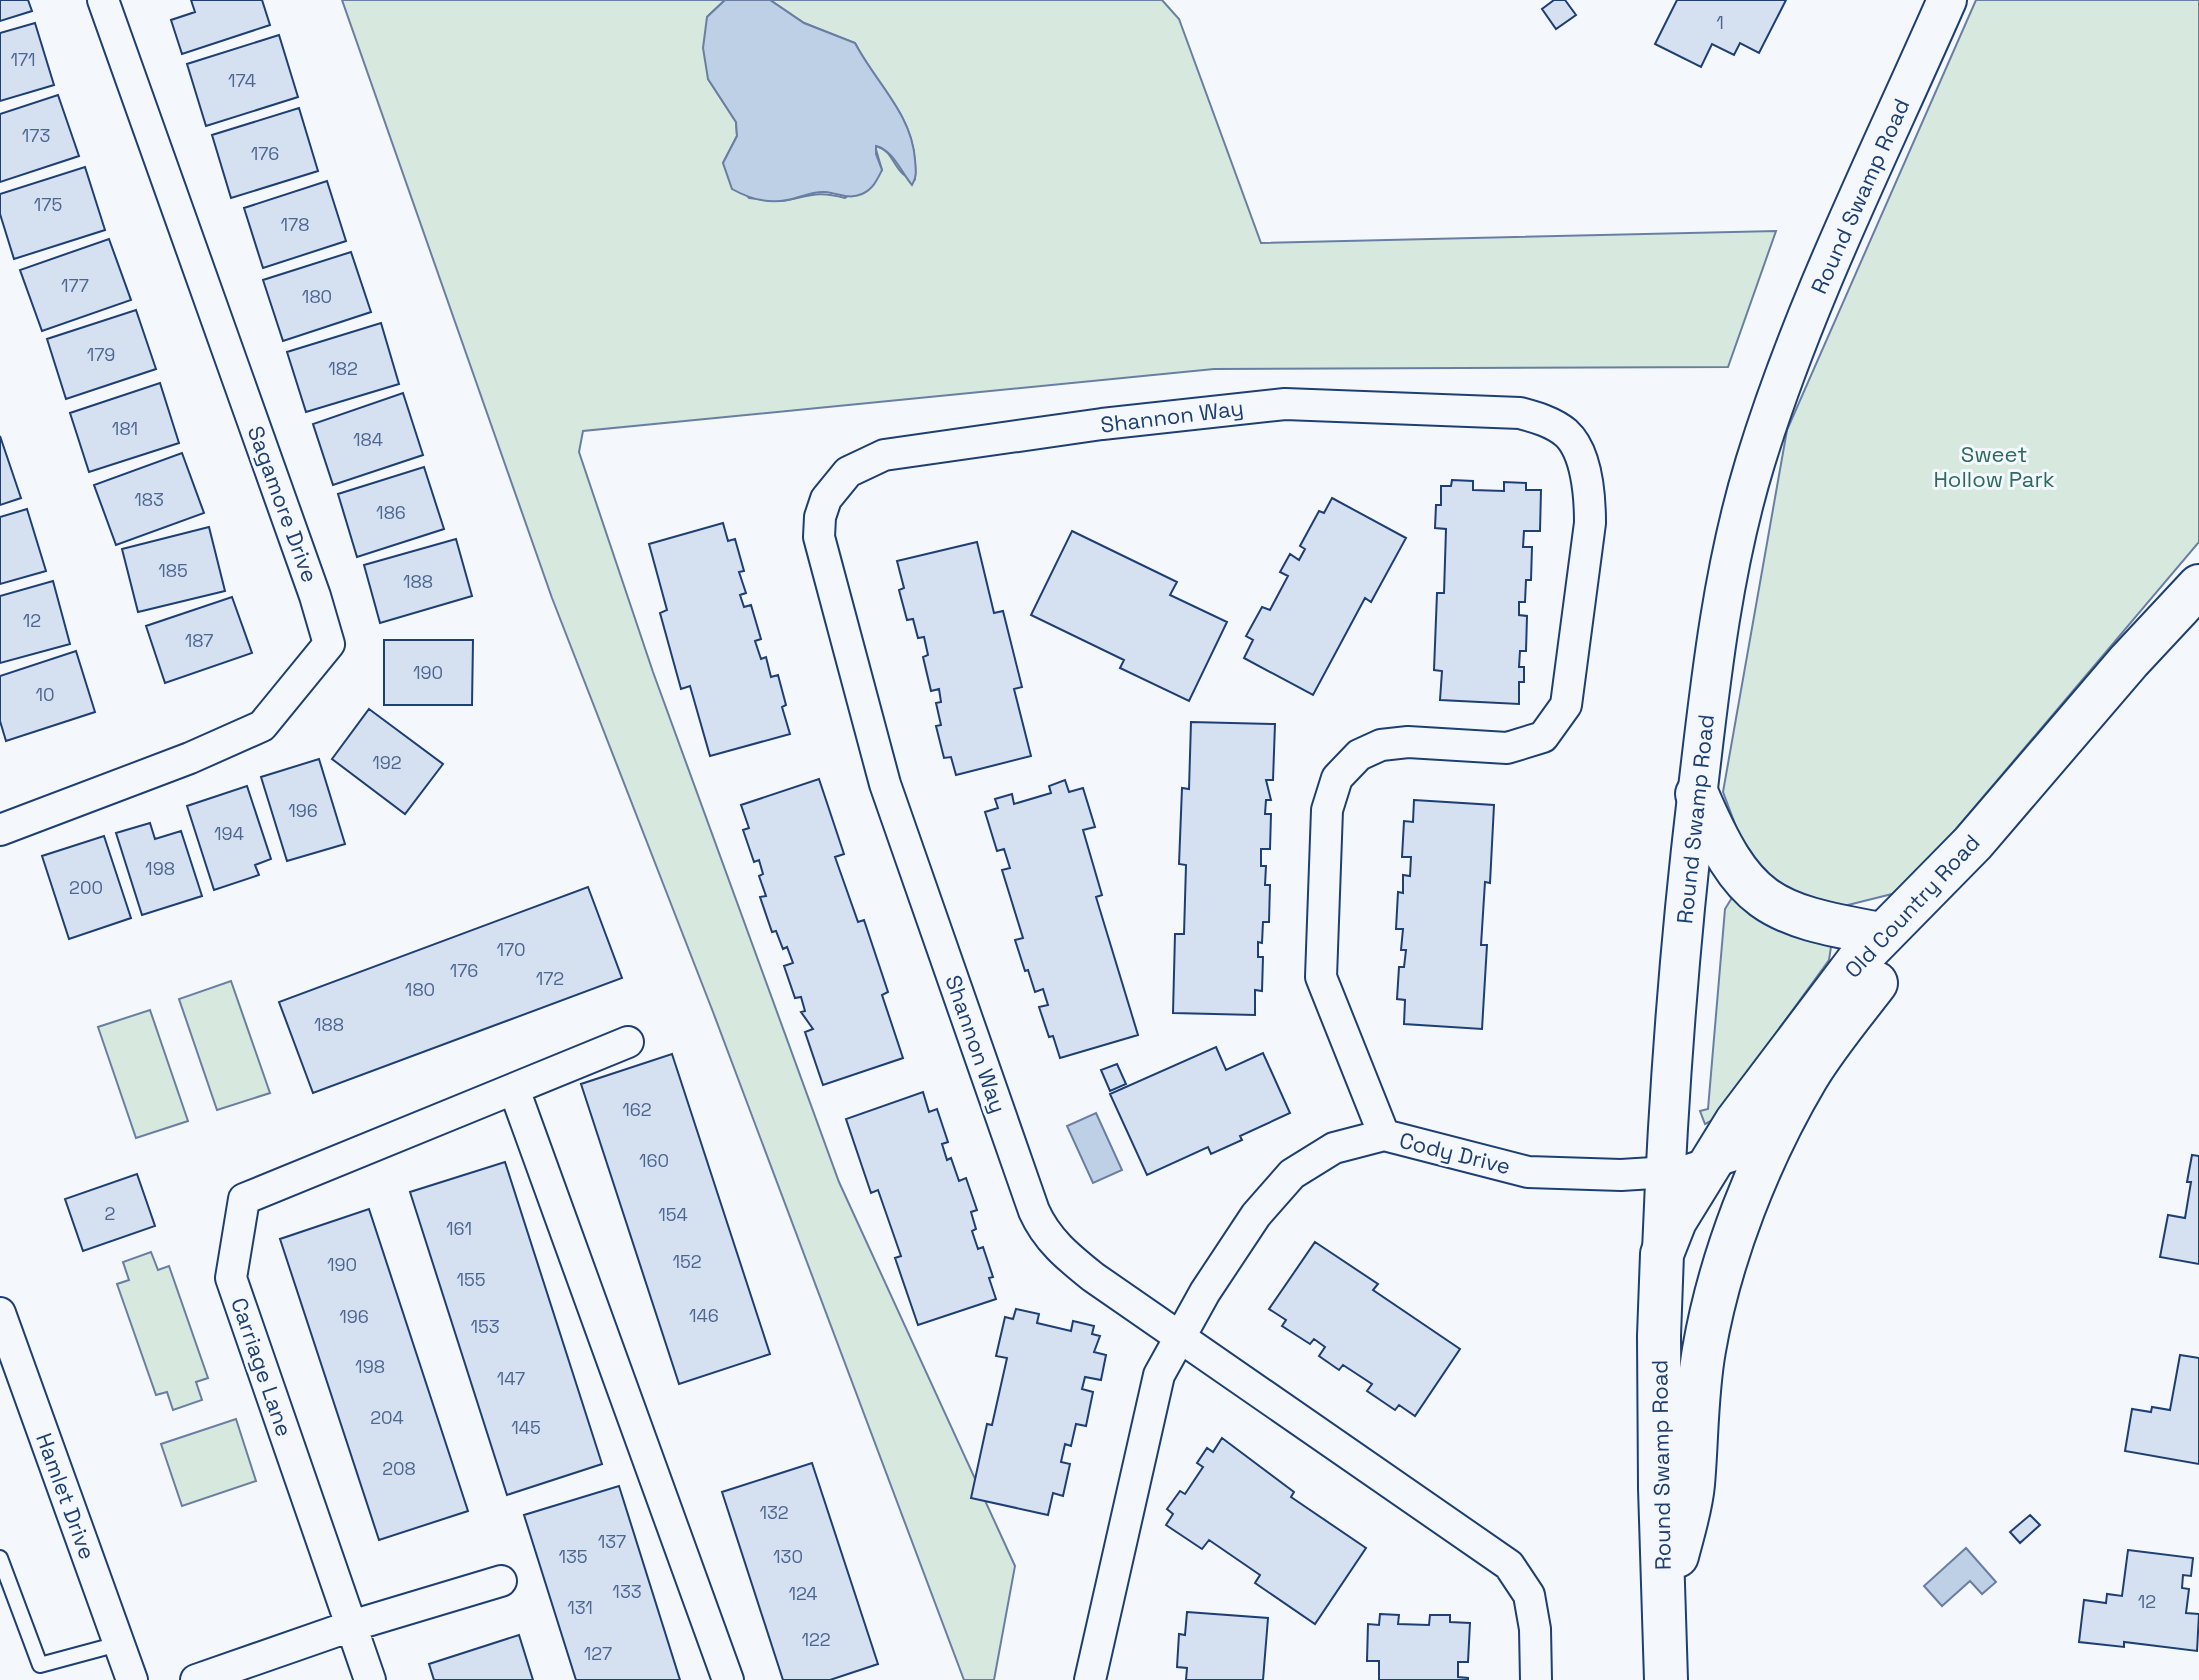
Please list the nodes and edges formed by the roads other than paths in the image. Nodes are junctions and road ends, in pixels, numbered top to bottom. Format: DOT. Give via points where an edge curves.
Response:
graph roads {
  1 [pos="103,0"];
  2 [pos="1947,0"];
  3 [pos="2199,586"];
  4 [pos="1697,794"];
  5 [pos="0,830"];
  6 [pos="1973,843"];
  7 [pos="1881,934"];
  8 [pos="628,1042"];
  9 [pos="514,1089"];
  10 [pos="1384,1135"];
  11 [pos="1772,1143"];
  12 [pos="1708,1165"];
  13 [pos="1665,1174"];
  14 [pos="1662,1254"];
  15 [pos="0,1313"];
  16 [pos="1180,1338"];
  17 [pos="0,1558"];
  18 [pos="501,1581"];
  19 [pos="1663,1619"];
  20 [pos="351,1626"];
  21 [pos="118,1644"];
  22 [pos="132,1680"];
  23 [pos="196,1680"];
  24 [pos="370,1680"];
  25 [pos="728,1680"];
  26 [pos="1090,1680"];
  27 [pos="1536,1680"];
  28 [pos="1666,1680"];
  1 -- 5 [label="street, Sagamore Drive" via="329,644 262,726"];
  2 -- 4 [label="street, Round Swamp Road" via="1812,306 1754,466 1716,644"];
  3 -- 6 [label="main road, Old Country Road"];
  4 -- 7 [label="main road" via="1718,843 1757,893 1792,915"];
  4 -- 13 [label="street, Round Swamp Road" via="1673,1029"];
  6 -- 7 [label="main road, Old Country Road"];
  6 -- 11 [label="main road" via="1907,943 1809,1074"];
  7 -- 12 [label="main road, Old Country Road" via="1807,1026"];
  8 -- 9 [label="street, Carriage Lane"];
  9 -- 20 [label="street, Carriage Lane" via="244,1199 231,1278"];
  9 -- 25 [label="street"];
  10 -- 13 [label="street, Cody Drive" via="1528,1172"];
  10 -- 16 [label="street, Cody Drive" via="1334,1148 1292,1174 1256,1215"];
  10 -- 16 [label="street, Shannon Way" via="1321,977 1327,810 1337,778 1359,755 1381,745 1507,748 1543,737 1566,705 1590,523 1584,465 1567,434 1520,413 1285,404 884,455 848,472 826,499 819,537 885,784 1034,1211 1060,1250"];
  11 -- 12 [label="street, Cody Drive"];
  11 -- 19 [label="main road" via="1710,1316 1698,1389 1693,1486"];
  12 -- 13 [label="street, Cody Drive"];
  12 -- 14 [label="main road, Old Country Road"];
  13 -- 14 [label="street, Round Swamp Road"];
  14 -- 19 [label="main road, Round Swamp Road"];
  15 -- 21 [label="street, Hamlet Drive"];
  16 -- 26 [label="street, Cody Drive" via="1159,1375"];
  16 -- 27 [label="street" via="1509,1565 1529,1595"];
  17 -- 21 [label="lane" via="40,1665"];
  18 -- 20 [label="street"];
  19 -- 28 [label="main road, Round Swamp Road"];
  20 -- 23 [label="street"];
  20 -- 24 [label="street, Carriage Lane"];
  21 -- 22 [label="street, Hamlet Drive"];
}
